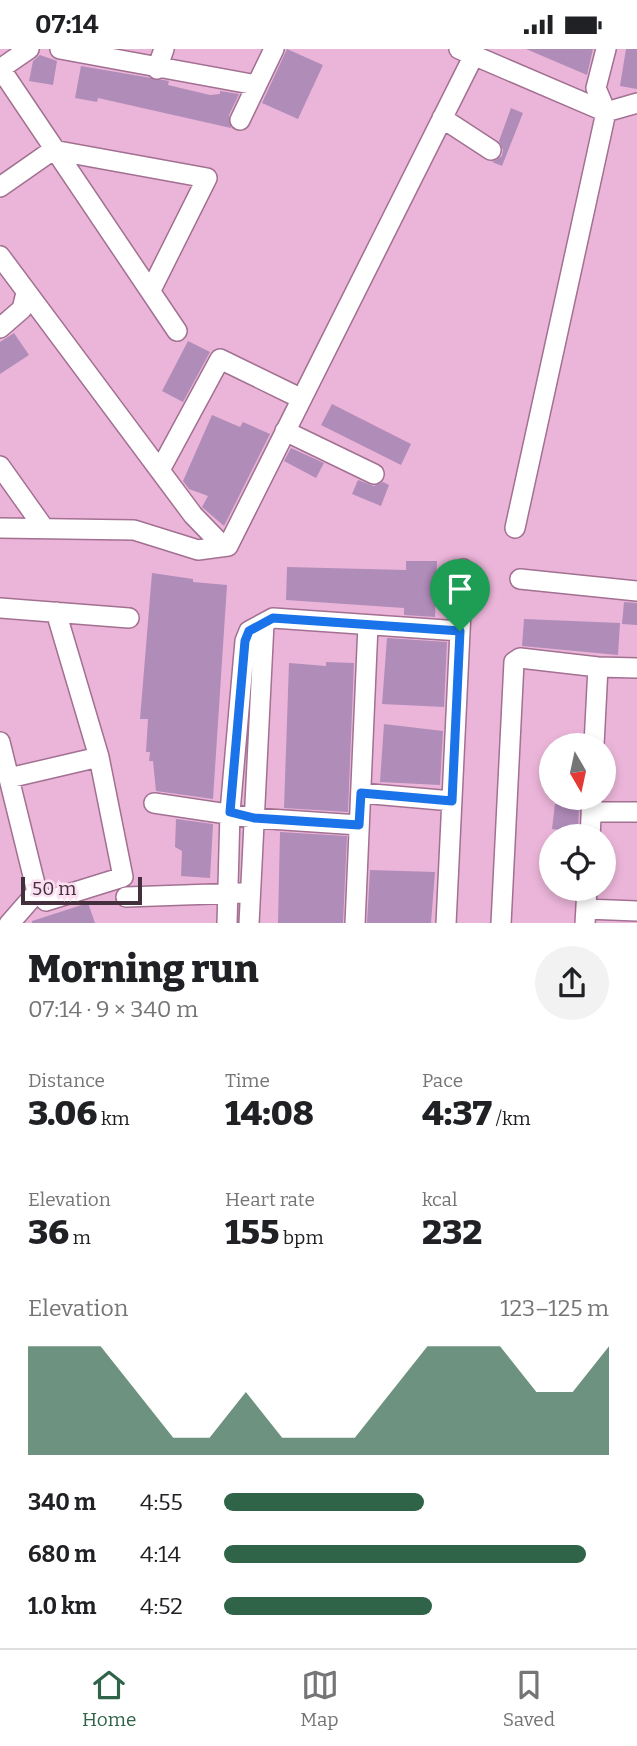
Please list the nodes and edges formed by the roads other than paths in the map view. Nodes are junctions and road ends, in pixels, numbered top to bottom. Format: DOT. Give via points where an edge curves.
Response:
graph roads {
  1 [pos="29,49"];
  2 [pos="60,49"];
  3 [pos="164,49"];
  4 [pos="274,49"];
  5 [pos="606,49"];
  6 [pos="466,53"];
  7 [pos="0,68"];
  8 [pos="157,69"];
  9 [pos="256,85"];
  10 [pos="637,103"];
  11 [pos="606,112"];
  12 [pos="442,118"];
  13 [pos="240,120"];
  14 [pos="491,149"];
  15 [pos="53,150"];
  16 [pos="0,187"];
  17 [pos="0,256"];
  18 [pos="151,290"];
  19 [pos="26,293"];
  20 [pos="0,328"];
  21 [pos="177,331"];
  22 [pos="300,398"];
  23 [pos="285,431"];
  24 [pos="0,466"];
  25 [pos="160,470"];
  26 [pos="374,474"];
  27 [pos="0,528"];
  28 [pos="44,528"];
  29 [pos="515,528"];
  30 [pos="223,546"];
  31 [pos="463,569"];
  32 [pos="520,579"];
  33 [pos="637,591"];
  34 [pos="0,608"];
  35 [pos="56,612"];
  36 [pos="129,618"];
  37 [pos="264,623"];
  38 [pos="368,625"];
  39 [pos="460,631"];
  40 [pos="598,667"];
  41 [pos="637,668"];
  42 [pos="595,733"];
  43 [pos="237,738"];
  44 [pos="258,739"];
  45 [pos="0,742"];
  46 [pos="99,757"];
  47 [pos="9,778"];
  48 [pos="361,793"];
  49 [pos="452,801"];
  50 [pos="154,803"];
  51 [pos="616,809"];
  52 [pos="230,812"];
  53 [pos="637,812"];
  54 [pos="254,818"];
  55 [pos="359,825"];
  56 [pos="37,892"];
  57 [pos="228,892"];
  58 [pos="250,895"];
  59 [pos="126,897"];
  60 [pos="637,911"];
  61 [pos="585,916"];
  62 [pos="9,923"];
  63 [pos="227,923"];
  64 [pos="249,923"];
  65 [pos="355,923"];
  66 [pos="446,923"];
  67 [pos="501,923"];
  1 -- 7 [label="street"];
  2 -- 8 [label="street"];
  3 -- 8 [label="street"];
  4 -- 9 [label="street"];
  5 -- 11 [label="street" via="596,88"];
  6 -- 11 [label="street"];
  6 -- 12 [label="street"];
  7 -- 15 [label="street"];
  8 -- 9 [label="street"];
  9 -- 13 [label="street"];
  10 -- 11 [label="street"];
  11 -- 29 [label="street"];
  12 -- 14 [label="street"];
  12 -- 22 [label="street"];
  15 -- 16 [label="street"];
  15 -- 18 [label="street"];
  15 -- 18 [label="street" via="208,178"];
  17 -- 19 [label="street"];
  18 -- 21 [label="street"];
  19 -- 20 [label="street" via="22,309"];
  19 -- 25 [label="street"];
  22 -- 23 [label="street"];
  22 -- 25 [label="street" via="220,359"];
  23 -- 26 [label="street"];
  23 -- 30 [label="street" via="228,545"];
  24 -- 28 [label="street"];
  25 -- 30 [label="street"];
  27 -- 28 [label="street"];
  28 -- 30 [label="street" via="134,530 198,550"];
  31 -- 39 [label="street"];
  32 -- 33 [label="street"];
  34 -- 35 [label="street"];
  35 -- 36 [label="street"];
  35 -- 46 [label="street"];
  37 -- 38 [label="street" via="273,618"];
  37 -- 43 [label="street" via="249,631 245,641"];
  37 -- 44 [label="street"];
  38 -- 39 [label="street"];
  38 -- 48 [label="street"];
  39 -- 49 [label="street"];
  40 -- 41 [label="street"];
  40 -- 42 [label="street"];
  40 -- 67 [label="street" via="520,658 514,662"];
  43 -- 44 [label="street"];
  43 -- 52 [label="street"];
  44 -- 54 [label="street"];
  45 -- 47 [label="street"];
  46 -- 47 [label="street"];
  46 -- 56 [label="street" via="123,877 46,901"];
  47 -- 56 [label="street"];
  48 -- 49 [label="street"];
  48 -- 55 [label="street"];
  49 -- 66 [label="street"];
  50 -- 52 [label="street"];
  51 -- 53 [label="street"];
  52 -- 54 [label="street"];
  52 -- 57 [label="street"];
  54 -- 55 [label="street"];
  54 -- 58 [label="street"];
  55 -- 65 [label="street"];
  56 -- 62 [label="street"];
  57 -- 58 [label="street"];
  57 -- 59 [label="street"];
  57 -- 63 [label="street"];
  58 -- 64 [label="street"];
  60 -- 61 [label="street"];
}
